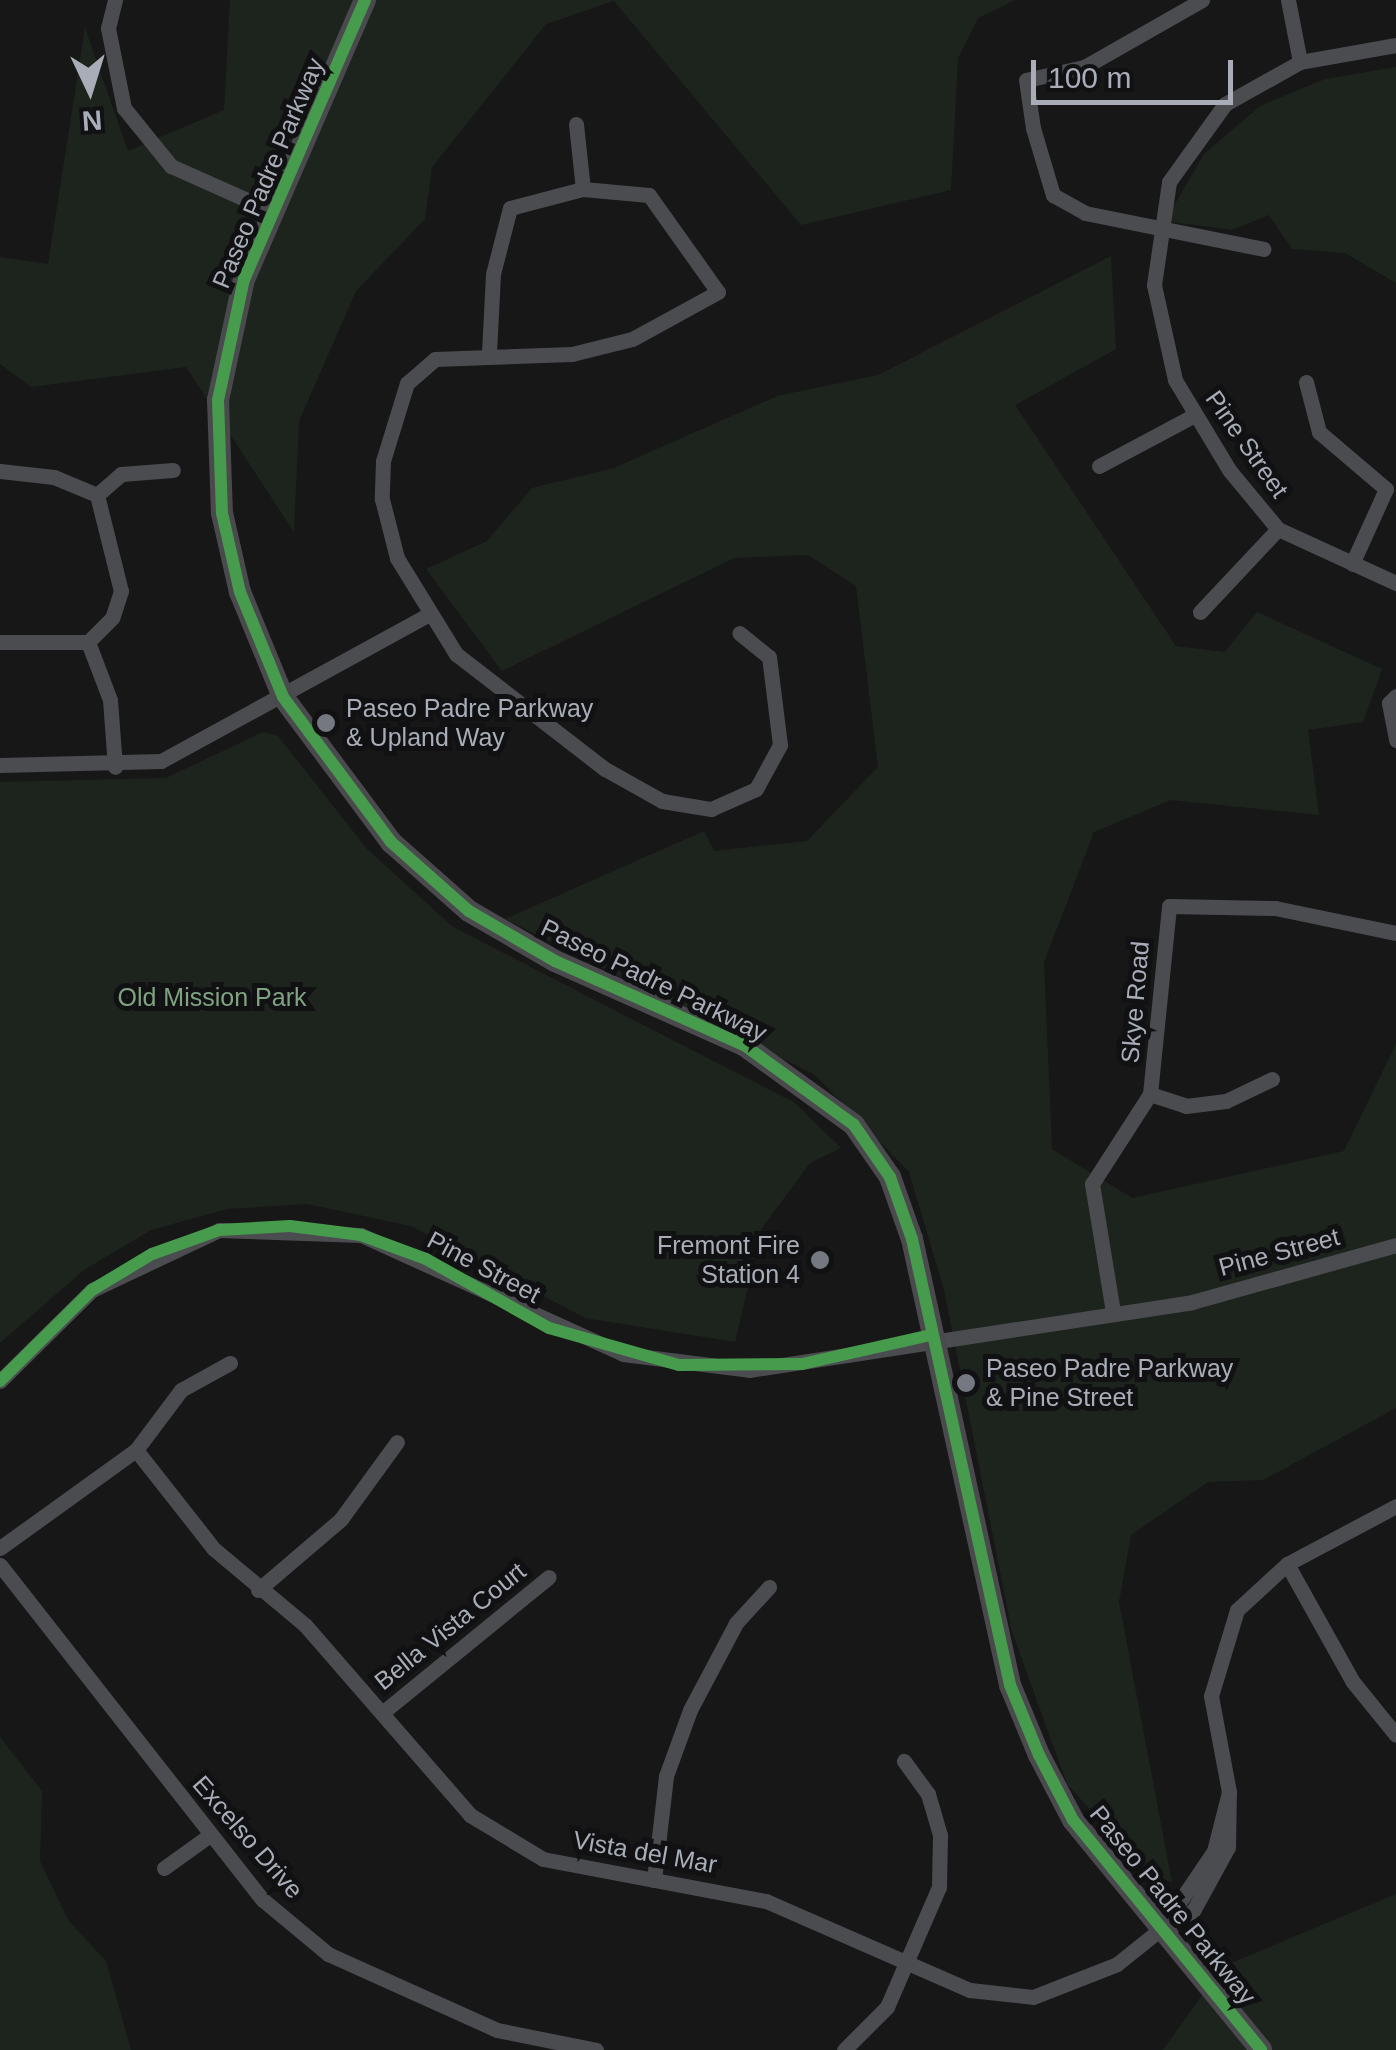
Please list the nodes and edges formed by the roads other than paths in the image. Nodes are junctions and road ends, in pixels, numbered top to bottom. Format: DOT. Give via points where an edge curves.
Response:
graph roads {
  1 [pos="114,0"];
  2 [pos="365,0"];
  3 [pos="1202,0"];
  4 [pos="1288,0"];
  5 [pos="1396,45"];
  6 [pos="1300,62"];
  7 [pos="576,124"];
  8 [pos="583,189"];
  9 [pos="274,212"];
  10 [pos="1155,231"];
  11 [pos="1263,249"];
  12 [pos="489,353"];
  13 [pos="1306,382"];
  14 [pos="1193,416"];
  15 [pos="1100,466"];
  16 [pos="173,470"];
  17 [pos="0,471"];
  18 [pos="98,495"];
  19 [pos="1278,529"];
  20 [pos="1352,564"];
  21 [pos="1396,583"];
  22 [pos="1200,612"];
  23 [pos="428,614"];
  24 [pos="739,633"];
  25 [pos="0,642"];
  26 [pos="88,642"];
  27 [pos="1396,696"];
  28 [pos="283,697"];
  29 [pos="1396,740"];
  30 [pos="0,765"];
  31 [pos="114,767"];
  32 [pos="1396,933"];
  33 [pos="1272,1080"];
  34 [pos="1150,1094"];
  35 [pos="1396,1245"];
  36 [pos="1113,1312"];
  37 [pos="931,1335"];
  38 [pos="230,1363"];
  39 [pos="1,1379"];
  40 [pos="397,1442"];
  41 [pos="136,1450"];
  42 [pos="1396,1506"];
  43 [pos="0,1548"];
  44 [pos="0,1564"];
  45 [pos="1286,1564"];
  46 [pos="549,1576"];
  47 [pos="769,1587"];
  48 [pos="258,1590"];
  49 [pos="382,1713"];
  50 [pos="1396,1734"];
  51 [pos="904,1761"];
  52 [pos="210,1835"];
  53 [pos="164,1868"];
  54 [pos="654,1880"];
  55 [pos="1162,1928"];
  56 [pos="906,1963"];
  57 [pos="596,2050"];
  58 [pos="844,2050"];
  59 [pos="1260,2050"];
  1 -- 9 [label="street" via="108,28 124,108 171,166"];
  2 -- 9 [label="main road, Paseo Padre Parkway"];
  3 -- 10 [label="street" via="1084,67 1026,80 1053,196"];
  4 -- 6 [label="street"];
  5 -- 6 [label="street, Pine Street"];
  6 -- 10 [label="street, Pine Street" via="1262,78 1201,129"];
  7 -- 8 [label="street"];
  8 -- 12 [label="street" via="510,208 493,274"];
  8 -- 12 [label="street" via="649,195 718,292 632,339 572,354"];
  9 -- 28 [label="main road, Paseo Padre Parkway" via="227,342 218,459 240,592"];
  10 -- 11 [label="street"];
  10 -- 14 [label="street, Pine Street" via="1159,340"];
  12 -- 23 [label="street" via="435,359 407,383 390,426 383,461 389,533"];
  13 -- 20 [label="street" via="1319,432 1386,489"];
  14 -- 15 [label="street"];
  14 -- 19 [label="street, Pine Street"];
  16 -- 18 [label="street" via="121,474"];
  17 -- 18 [label="street" via="54,477"];
  18 -- 26 [label="street" via="121,591 112,618"];
  19 -- 20 [label="street, Pine Street"];
  19 -- 22 [label="street"];
  20 -- 21 [label="street, Pine Street"];
  23 -- 24 [label="street" via="508,700 648,793 699,808 756,790 780,746 769,657"];
  23 -- 28 [label="street"];
  25 -- 26 [label="street"];
  26 -- 31 [label="street" via="110,700"];
  27 -- 29 [label="street"];
  28 -- 31 [label="street" via="160,761"];
  28 -- 37 [label="main road, Paseo Padre Parkway" via="391,842 469,911 555,961 744,1045 854,1125 890,1177"];
  30 -- 31 [label="street"];
  32 -- 34 [label="street, Skye Road" via="1275,908 1169,906"];
  33 -- 34 [label="street" via="1226,1101 1186,1106"];
  34 -- 36 [label="street, Skye Road" via="1092,1184"];
  35 -- 36 [label="street, Pine Street" via="1192,1302"];
  36 -- 37 [label="street, Pine Street"];
  37 -- 39 [label="street, Pine Street" via="802,1364 679,1366 549,1328 426,1259 361,1235 290,1226 219,1230 152,1254 92,1290"];
  37 -- 55 [label="main road, Paseo Padre Parkway" via="1010,1686 1073,1820"];
  38 -- 41 [label="street" via="181,1390"];
  40 -- 48 [label="street" via="341,1520"];
  41 -- 43 [label="street"];
  41 -- 48 [label="street, Vista del Mar"];
  42 -- 45 [label="street, Vista del Mar"];
  44 -- 52 [label="street, Excelso Drive"];
  45 -- 50 [label="street" via="1353,1682"];
  45 -- 55 [label="street, Vista del Mar" via="1238,1610 1216,1659 1212,1709 1229,1792 1221,1866 1193,1911"];
  46 -- 49 [label="street, Bella Vista Court"];
  47 -- 54 [label="street" via="736,1624 690,1710 666,1776"];
  48 -- 49 [label="street, Vista del Mar" via="304,1625"];
  49 -- 54 [label="street, Vista del Mar" via="470,1815 543,1859"];
  51 -- 56 [label="street" via="928,1794 940,1836 938,1887"];
  52 -- 53 [label="street"];
  52 -- 57 [label="street, Excelso Drive" via="262,1900 328,1954 497,2030"];
  54 -- 56 [label="street, Vista del Mar" via="766,1901"];
  55 -- 56 [label="street, Vista del Mar" via="1117,1964 1034,1997 970,1990"];
  55 -- 59 [label="main road, Paseo Padre Parkway"];
  56 -- 58 [label="street" via="887,2007"];
}
